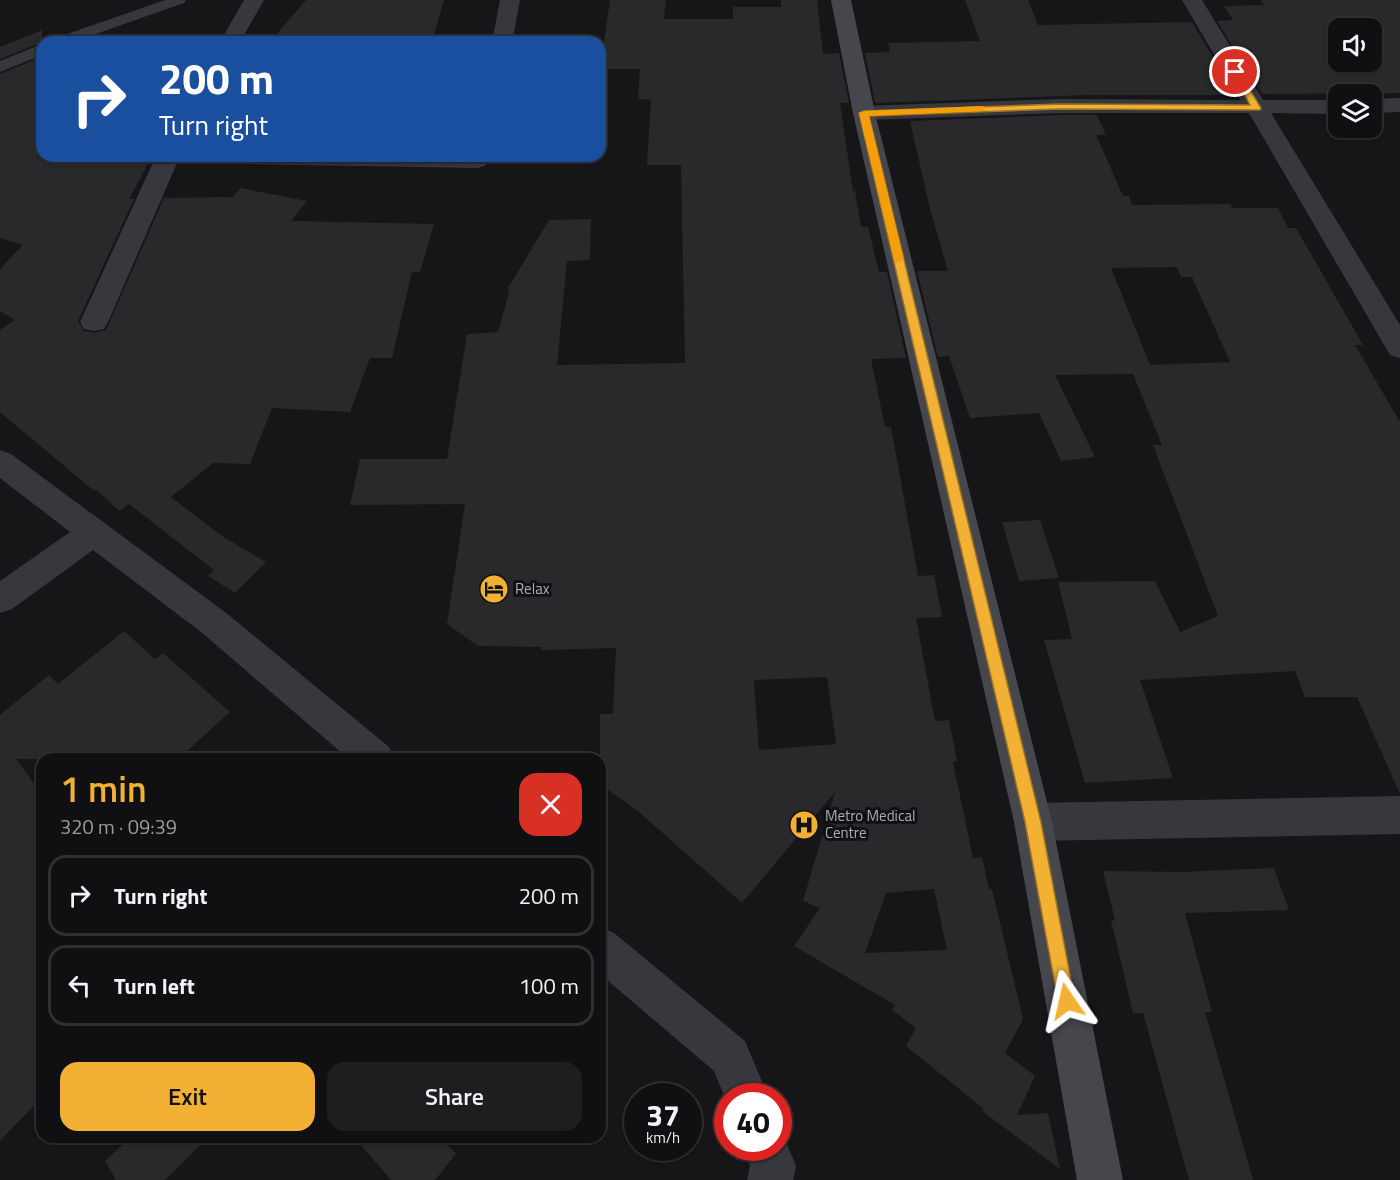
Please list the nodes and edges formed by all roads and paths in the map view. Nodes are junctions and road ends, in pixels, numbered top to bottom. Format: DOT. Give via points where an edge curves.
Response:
graph roads {
  1 [pos="254,0"];
  2 [pos="510,0"];
  3 [pos="842,0"];
  4 [pos="1192,0"];
  5 [pos="172,2"];
  6 [pos="75,36"];
  7 [pos="90,36"];
  8 [pos="233,36"];
  9 [pos="503,36"];
  10 [pos="36,52"];
  11 [pos="36,60"];
  12 [pos="0,67"];
  13 [pos="0,75"];
  14 [pos="1400,105"];
  15 [pos="1382,106"];
  16 [pos="1328,107"];
  17 [pos="1256,108"];
  18 [pos="864,113"];
  19 [pos="165,162"];
  20 [pos="94,322"];
  21 [pos="1400,348"];
  22 [pos="0,462"];
  23 [pos="92,533"];
  24 [pos="0,599"];
  25 [pos="369,753"];
  26 [pos="1400,815"];
  27 [pos="1033,822"];
  28 [pos="606,952"];
  29 [pos="741,1083"];
  30 [pos="771,1161"];
  31 [pos="770,1180"];
  32 [pos="1100,1180"];
  1 -- 8 [label="street"];
  2 -- 9 [label="street"];
  3 -- 18 [label="street"];
  4 -- 17 [label="street"];
  5 -- 6 [label="lane"];
  5 -- 7 [label="lane"];
  10 -- 12 [label="lane"];
  11 -- 13 [label="lane"];
  14 -- 15 [label="street"];
  16 -- 17 [label="street"];
  17 -- 18 [label="street" via="1060,106"];
  17 -- 21 [label="street"];
  18 -- 27 [label="street"];
  19 -- 20 [label="street"];
  22 -- 23 [label="street"];
  23 -- 24 [label="street"];
  23 -- 25 [label="street" via="213,622"];
  26 -- 27 [label="street"];
  27 -- 32 [label="street"];
  28 -- 29 [label="street" via="730,1056"];
  30 -- 31 [label="street"];
}
